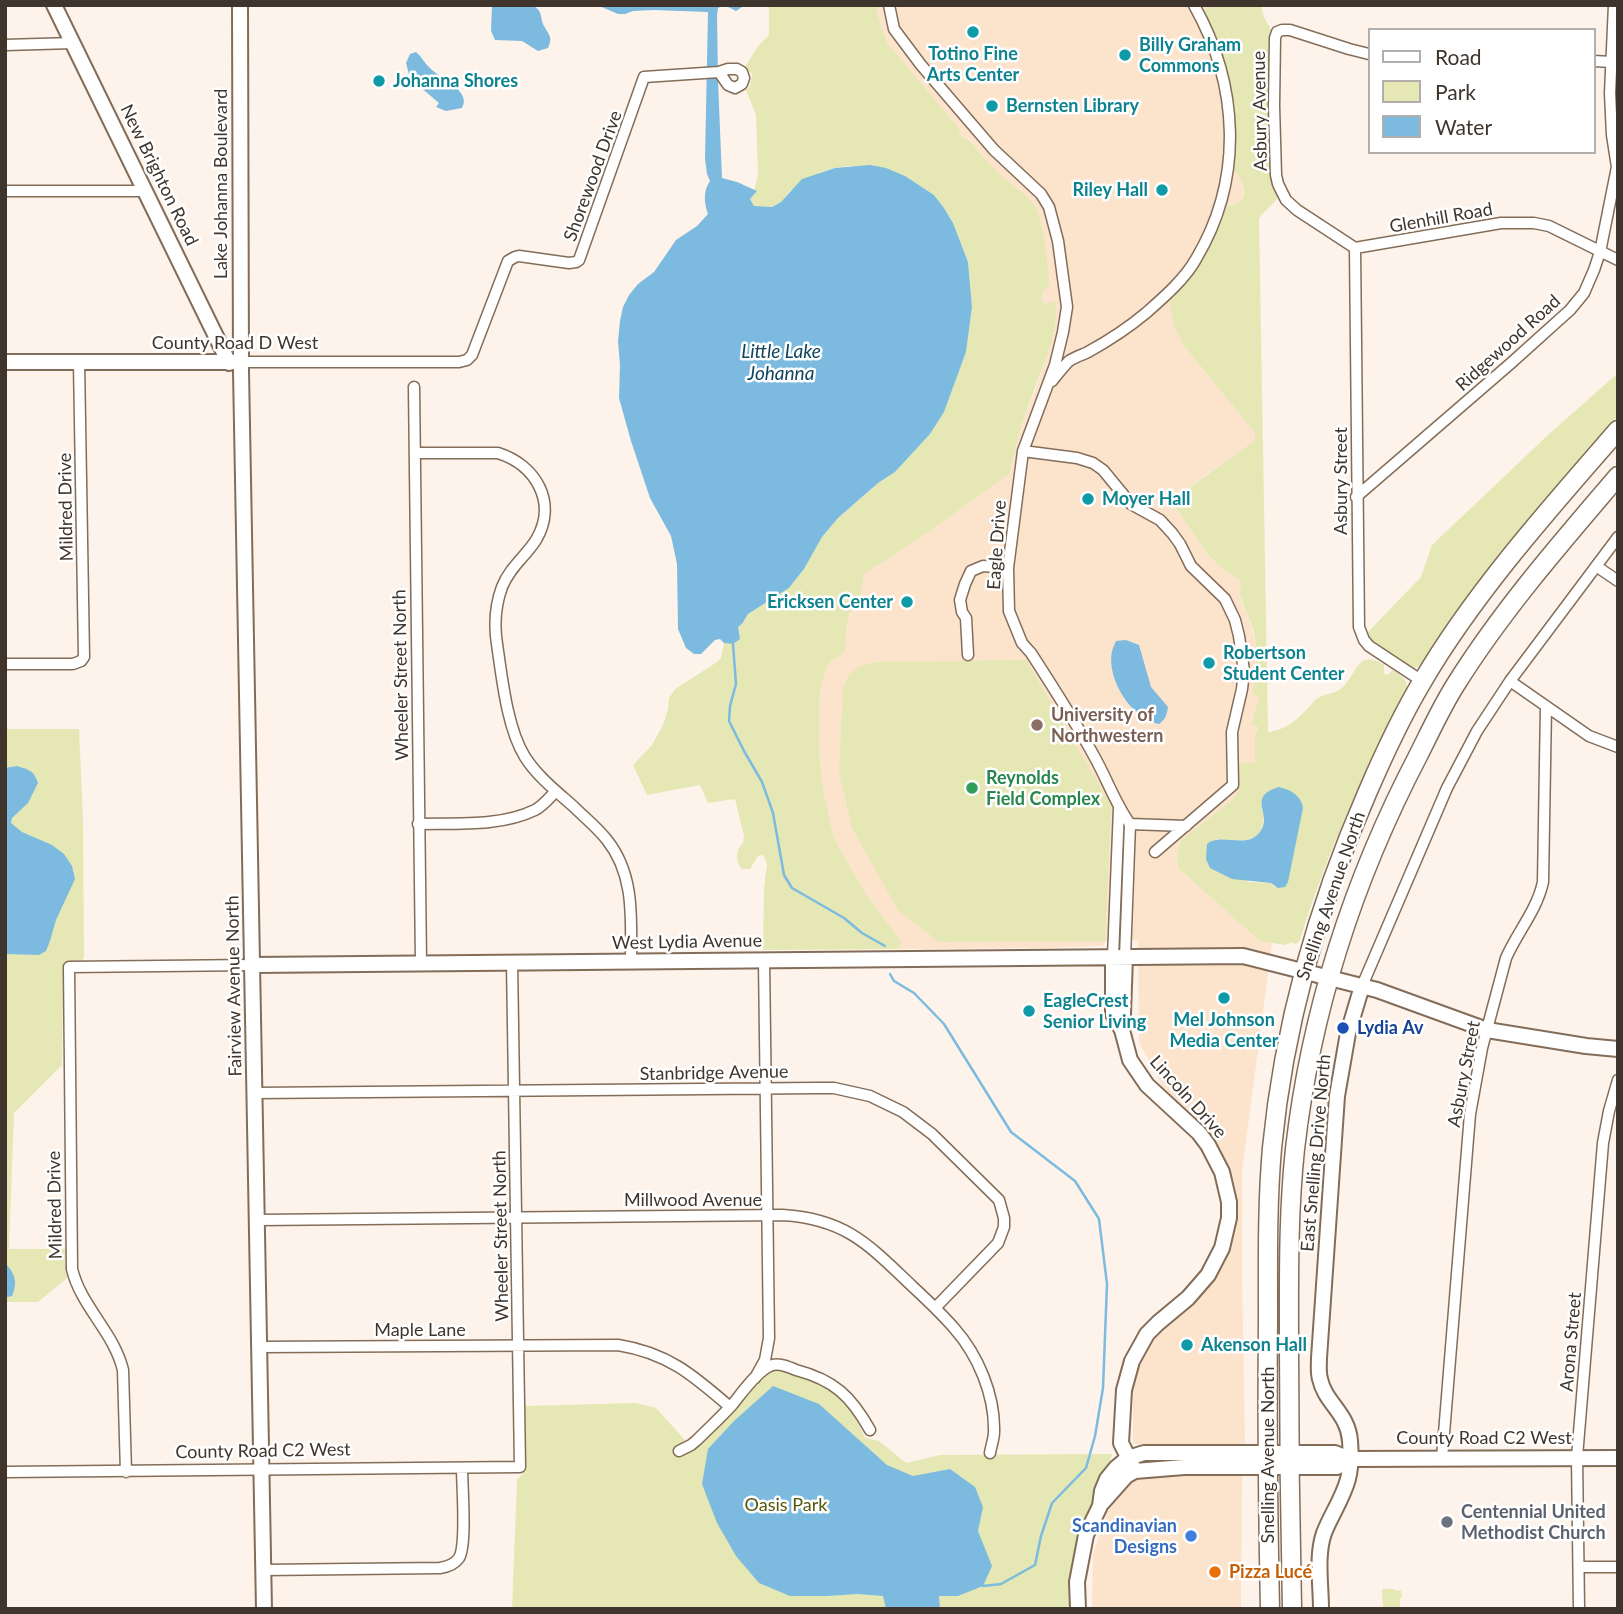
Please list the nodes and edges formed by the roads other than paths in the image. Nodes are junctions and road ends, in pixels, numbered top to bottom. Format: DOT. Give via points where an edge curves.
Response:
graph roads {
  1 [pos="54,5"];
  2 [pos="240,5"];
  3 [pos="889,5"];
  4 [pos="1194,5"];
  5 [pos="1614,5"];
  6 [pos="73,43"];
  7 [pos="5,44"];
  8 [pos="1368,54"];
  9 [pos="1595,61"];
  10 [pos="1612,62"];
  11 [pos="719,72"];
  12 [pos="5,191"];
  13 [pos="146,191"];
  14 [pos="1355,248"];
  15 [pos="1600,251"];
  16 [pos="1618,260"];
  17 [pos="241,321"];
  18 [pos="212,328"];
  19 [pos="1058,351"];
  20 [pos="1069,361"];
  21 [pos="5,362"];
  22 [pos="79,362"];
  23 [pos="235,362"];
  24 [pos="465,362"];
  25 [pos="1047,386"];
  26 [pos="414,387"];
  27 [pos="1618,430"];
  28 [pos="1023,450"];
  29 [pos="415,453"];
  30 [pos="1618,476"];
  31 [pos="1356,497"];
  32 [pos="1618,537"];
  33 [pos="1596,566"];
  34 [pos="1008,568"];
  35 [pos="1618,581"];
  36 [pos="968,655"];
  37 [pos="5,664"];
  38 [pos="1422,681"];
  39 [pos="1510,681"];
  40 [pos="1546,706"];
  41 [pos="1618,747"];
  42 [pos="556,791"];
  43 [pos="1119,808"];
  44 [pos="418,824"];
  45 [pos="1130,824"];
  46 [pos="1186,826"];
  47 [pos="1155,852"];
  48 [pos="1119,957"];
  49 [pos="764,960"];
  50 [pos="631,961"];
  51 [pos="512,962"];
  52 [pos="421,963"];
  53 [pos="253,965"];
  54 [pos="69,967"];
  55 [pos="1303,971"];
  56 [pos="1328,977"];
  57 [pos="1362,986"];
  58 [pos="1487,1030"];
  59 [pos="1618,1049"];
  60 [pos="1618,1080"];
  61 [pos="765,1088"];
  62 [pos="515,1091"];
  63 [pos="255,1093"];
  64 [pos="767,1215"];
  65 [pos="517,1216"];
  66 [pos="257,1220"];
  67 [pos="935,1308"];
  68 [pos="769,1338"];
  69 [pos="519,1344"];
  70 [pos="260,1347"];
  71 [pos="791,1368"];
  72 [pos="755,1378"];
  73 [pos="730,1406"];
  74 [pos="870,1430"];
  75 [pos="679,1451"];
  76 [pos="990,1453"];
  77 [pos="1577,1457"];
  78 [pos="1442,1458"];
  79 [pos="1618,1458"];
  80 [pos="1350,1459"];
  81 [pos="1267,1461"];
  82 [pos="1289,1461"];
  83 [pos="1131,1464"];
  84 [pos="520,1467"];
  85 [pos="462,1468"];
  86 [pos="262,1470"];
  87 [pos="5,1472"];
  88 [pos="126,1472"];
  89 [pos="1578,1567"];
  90 [pos="1618,1567"];
  91 [pos="263,1570"];
  92 [pos="264,1609"];
  93 [pos="1078,1609"];
  94 [pos="1270,1609"];
  95 [pos="1292,1609"];
  96 [pos="1321,1609"];
  97 [pos="1579,1609"];
  1 -- 6 [label="street, New Brighton Road"];
  2 -- 17 [label="street, Lake Johanna Boulevard"];
  3 -- 19 [label="street, Eagle Drive" via="894,29 921,65 1049,207 1067,307"];
  4 -- 20 [label="street, Eagle Drive" via="1213,47 1229,108 1229,162 1214,222 1196,261 1167,295 1121,332"];
  5 -- 10 [label="street, Ridgewood Road"];
  6 -- 7 [label="street"];
  6 -- 13 [label="street, New Brighton Road"];
  8 -- 14 [label="street, Asbury Avenue" via="1290,30 1279,31 1275,38 1276,174 1282,191 1297,210"];
  9 -- 10 [label="street"];
  10 -- 15 [label="street, Ridgewood Road" via="1617,167"];
  11 -- 24 [label="street, Shorewood Drive" via="644,77 579,260 569,263 519,256 508,261 472,355"];
  12 -- 13 [label="street"];
  13 -- 18 [label="street, New Brighton Road"];
  14 -- 15 [label="street, Glenhill Road" via="1517,222 1549,226"];
  14 -- 31 [label="street, Asbury Street"];
  15 -- 16 [label="street, Glenhill Road"];
  15 -- 31 [label="street, Ridgewood Road" via="1584,293 1570,310"];
  17 -- 18 [label="street"];
  17 -- 23 [label="street, Lake Johanna Boulevard"];
  18 -- 23 [label="street, New Brighton Road"];
  19 -- 20 [label="street"];
  19 -- 25 [label="street, Eagle Drive"];
  20 -- 25 [label="street, Eagle Drive"];
  21 -- 22 [label="street, County Road D West"];
  22 -- 23 [label="street, County Road D West"];
  22 -- 37 [label="street, Mildred Drive" via="85,652 76,663"];
  23 -- 24 [label="street, County Road D West"];
  23 -- 53 [label="street, Fairview Avenue North"];
  25 -- 28 [label="street, Eagle Drive"];
  26 -- 29 [label="street, Wheeler Street North"];
  27 -- 38 [label="highway, Snelling Avenue North" via="1484,592"];
  28 -- 34 [label="street, Eagle Drive"];
  28 -- 46 [label="street" via="1077,458 1103,470 1131,504 1160,520 1191,566 1226,599 1239,636 1244,671 1232,732 1233,785"];
  29 -- 42 [label="street" via="498,453 526,468 539,485 544,508 541,530 503,585 495,628 517,743"];
  29 -- 44 [label="street, Wheeler Street North"];
  30 -- 56 [label="highway, Snelling Avenue North" via="1479,648 1437,715 1371,854"];
  31 -- 38 [label="street, Asbury Street" via="1361,634 1369,646"];
  32 -- 33 [label="street, East Snelling Drive North"];
  33 -- 35 [label="street"];
  33 -- 39 [label="street, East Snelling Drive North"];
  34 -- 36 [label="street" via="983,566 971,571 965,584 960,600"];
  34 -- 43 [label="street, Eagle Drive" via="1009,611 1015,628 1080,730"];
  38 -- 55 [label="highway, Snelling Avenue North" via="1359,813"];
  39 -- 40 [label="street"];
  39 -- 57 [label="street, East Snelling Drive North" via="1461,759"];
  40 -- 41 [label="street" via="1589,736"];
  40 -- 58 [label="street, Asbury Street" via="1543,882 1535,907 1506,958"];
  42 -- 44 [label="street" via="538,809 505,820"];
  42 -- 50 [label="street" via="606,839 622,865 630,896"];
  43 -- 45 [label="street, Eagle Drive"];
  43 -- 48 [label="street, Eagle Drive"];
  44 -- 52 [label="street, Wheeler Street North"];
  45 -- 46 [label="street"];
  45 -- 48 [label="street"];
  46 -- 47 [label="street"];
  48 -- 49 [label="street, West Lydia Avenue"];
  48 -- 55 [label="street, West Lydia Avenue" via="1242,956"];
  48 -- 83 [label="street, Lincoln Drive" via="1113,1014 1129,1056 1147,1086 1208,1145 1223,1172 1229,1202 1227,1233 1214,1266 1199,1287 1147,1334 1132,1361 1124,1390 1122,1443"];
  49 -- 50 [label="street, West Lydia Avenue"];
  49 -- 61 [label="street"];
  50 -- 51 [label="street, West Lydia Avenue"];
  51 -- 52 [label="street, West Lydia Avenue"];
  51 -- 62 [label="street, Wheeler Street North"];
  52 -- 53 [label="street, West Lydia Avenue"];
  53 -- 54 [label="street, West Lydia Avenue"];
  53 -- 63 [label="street, Fairview Avenue North"];
  54 -- 88 [label="street, Mildred Drive" via="72,1269 80,1293 120,1357"];
  55 -- 56 [label="street, West Lydia Avenue"];
  55 -- 81 [label="highway, Snelling Avenue North" via="1277,1103 1269,1187"];
  56 -- 57 [label="street, West Lydia Avenue"];
  56 -- 82 [label="highway, Snelling Avenue North" via="1305,1078 1295,1152 1289,1246"];
  57 -- 58 [label="street"];
  57 -- 80 [label="street, East Snelling Drive North" via="1337,1096 1319,1358 1320,1380 1348,1428"];
  58 -- 59 [label="street"];
  58 -- 78 [label="street, Asbury Street" via="1470,1114"];
  60 -- 77 [label="street, Arona Street" via="1602,1155"];
  61 -- 62 [label="street, Stanbridge Avenue"];
  61 -- 64 [label="street"];
  61 -- 67 [label="street, Stanbridge Avenue" via="834,1088 886,1102 925,1128 999,1200 1004,1227 998,1242"];
  62 -- 63 [label="street, Stanbridge Avenue"];
  62 -- 65 [label="street, Wheeler Street North"];
  63 -- 66 [label="street, Fairview Avenue North"];
  64 -- 65 [label="street, Millwood Avenue"];
  64 -- 67 [label="street, Millwood Avenue" via="802,1216 848,1231"];
  64 -- 68 [label="street"];
  65 -- 66 [label="street, Millwood Avenue"];
  65 -- 69 [label="street, Wheeler Street North"];
  66 -- 70 [label="street, Fairview Avenue North"];
  67 -- 76 [label="street, Millwood Avenue" via="967,1345 985,1381 994,1433"];
  68 -- 71 [label="street" via="777,1359"];
  68 -- 72 [label="street"];
  69 -- 70 [label="street, Maple Lane"];
  69 -- 73 [label="street, Maple Lane" via="634,1347 682,1367"];
  69 -- 84 [label="street, Wheeler Street North"];
  70 -- 86 [label="street, Fairview Avenue North"];
  71 -- 72 [label="street" via="776,1364"];
  71 -- 74 [label="street" via="843,1392"];
  72 -- 73 [label="street"];
  73 -- 75 [label="street"];
  77 -- 78 [label="street, County Road C2 West"];
  77 -- 79 [label="street, County Road C2 West"];
  77 -- 89 [label="street, Arona Street"];
  78 -- 80 [label="street, County Road C2 West"];
  80 -- 82 [label="street, County Road C2 West" via="1337,1467"];
  80 -- 96 [label="street, East Snelling Drive North" via="1349,1477 1323,1535"];
  81 -- 82 [label="street, County Road C2 West"];
  81 -- 83 [label="street, County Road C2 West" via="1184,1467"];
  81 -- 94 [label="highway, Snelling Avenue North"];
  82 -- 95 [label="highway, Snelling Avenue North"];
  83 -- 93 [label="street" via="1116,1468 1102,1491 1086,1535 1077,1582"];
  84 -- 85 [label="street, County Road C2 West"];
  85 -- 86 [label="street, County Road C2 West"];
  85 -- 91 [label="street" via="462,1552 450,1566"];
  86 -- 88 [label="street, County Road C2 West"];
  86 -- 91 [label="street, Fairview Avenue North"];
  87 -- 88 [label="street, County Road C2 West"];
  89 -- 90 [label="street"];
  89 -- 97 [label="street, Arona Street"];
  91 -- 92 [label="street, Fairview Avenue North"];
}
